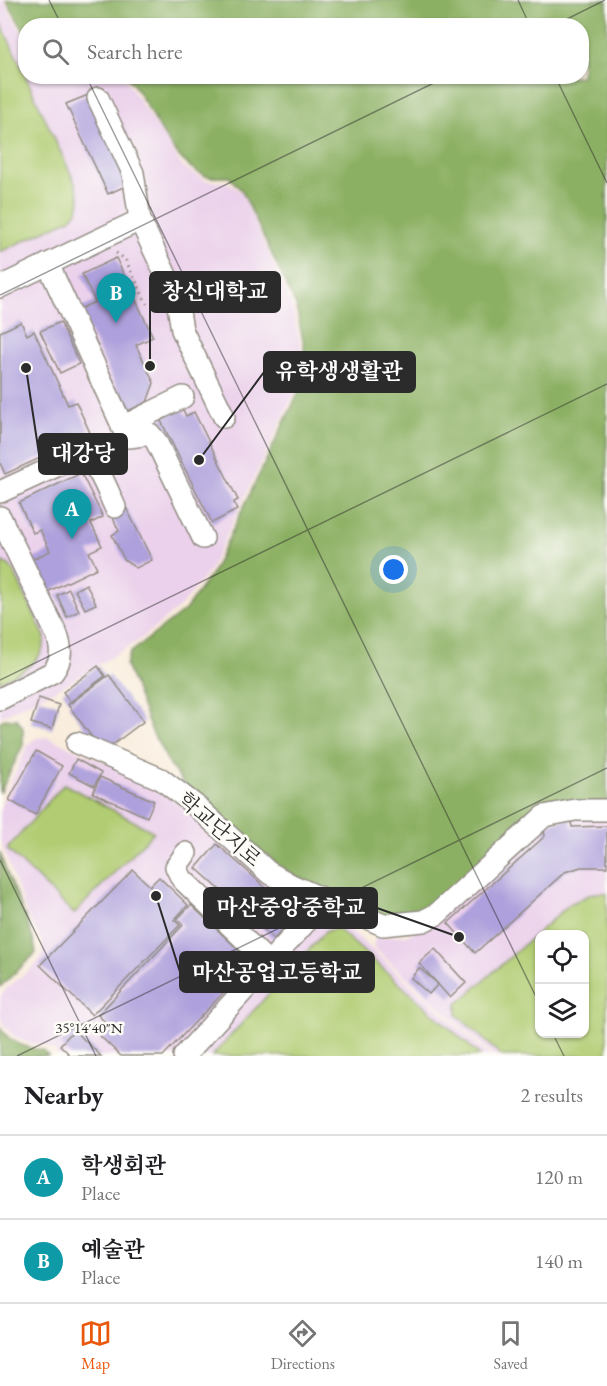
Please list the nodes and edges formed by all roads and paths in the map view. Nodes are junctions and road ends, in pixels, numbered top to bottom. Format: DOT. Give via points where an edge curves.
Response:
graph roads {
  1 [pos="98,98"];
  2 [pos="140,220"];
  3 [pos="113,254"];
  4 [pos="48,264"];
  5 [pos="0,287"];
  6 [pos="147,304"];
  7 [pos="183,397"];
  8 [pos="224,417"];
  9 [pos="122,427"];
  10 [pos="0,492"];
  11 [pos="115,507"];
  12 [pos="0,517"];
  13 [pos="203,538"];
  14 [pos="6,543"];
  15 [pos="0,699"];
  16 [pos="77,743"];
  17 [pos="607,810"];
  18 [pos="186,854"];
  19 [pos="325,901"];
  20 [pos="269,963"];
  21 [pos="184,1056"];
  1 -- 2 [label="street" via="133,172"];
  2 -- 4 [label="street"];
  2 -- 8 [label="street" via="177,299 182,330"];
  3 -- 6 [label="path" via="122,255"];
  4 -- 5 [label="street"];
  4 -- 9 [label="street"];
  7 -- 9 [label="street"];
  9 -- 13 [label="street" via="129,437 150,434 156,441"];
  10 -- 11 [label="street" via="80,455 96,468"];
  12 -- 14 [label="street"];
  14 -- 15 [label="street" via="57,635 61,654 53,672"];
  16 -- 19 [label="street, 학교단지로" via="161,779 268,872"];
  17 -- 19 [label="street, 학교단지로" via="575,810 544,816 448,905 423,921 383,925"];
  18 -- 20 [label="street" via="176,867 182,879"];
  19 -- 20 [label="street"];
  20 -- 21 [label="street"];
}
